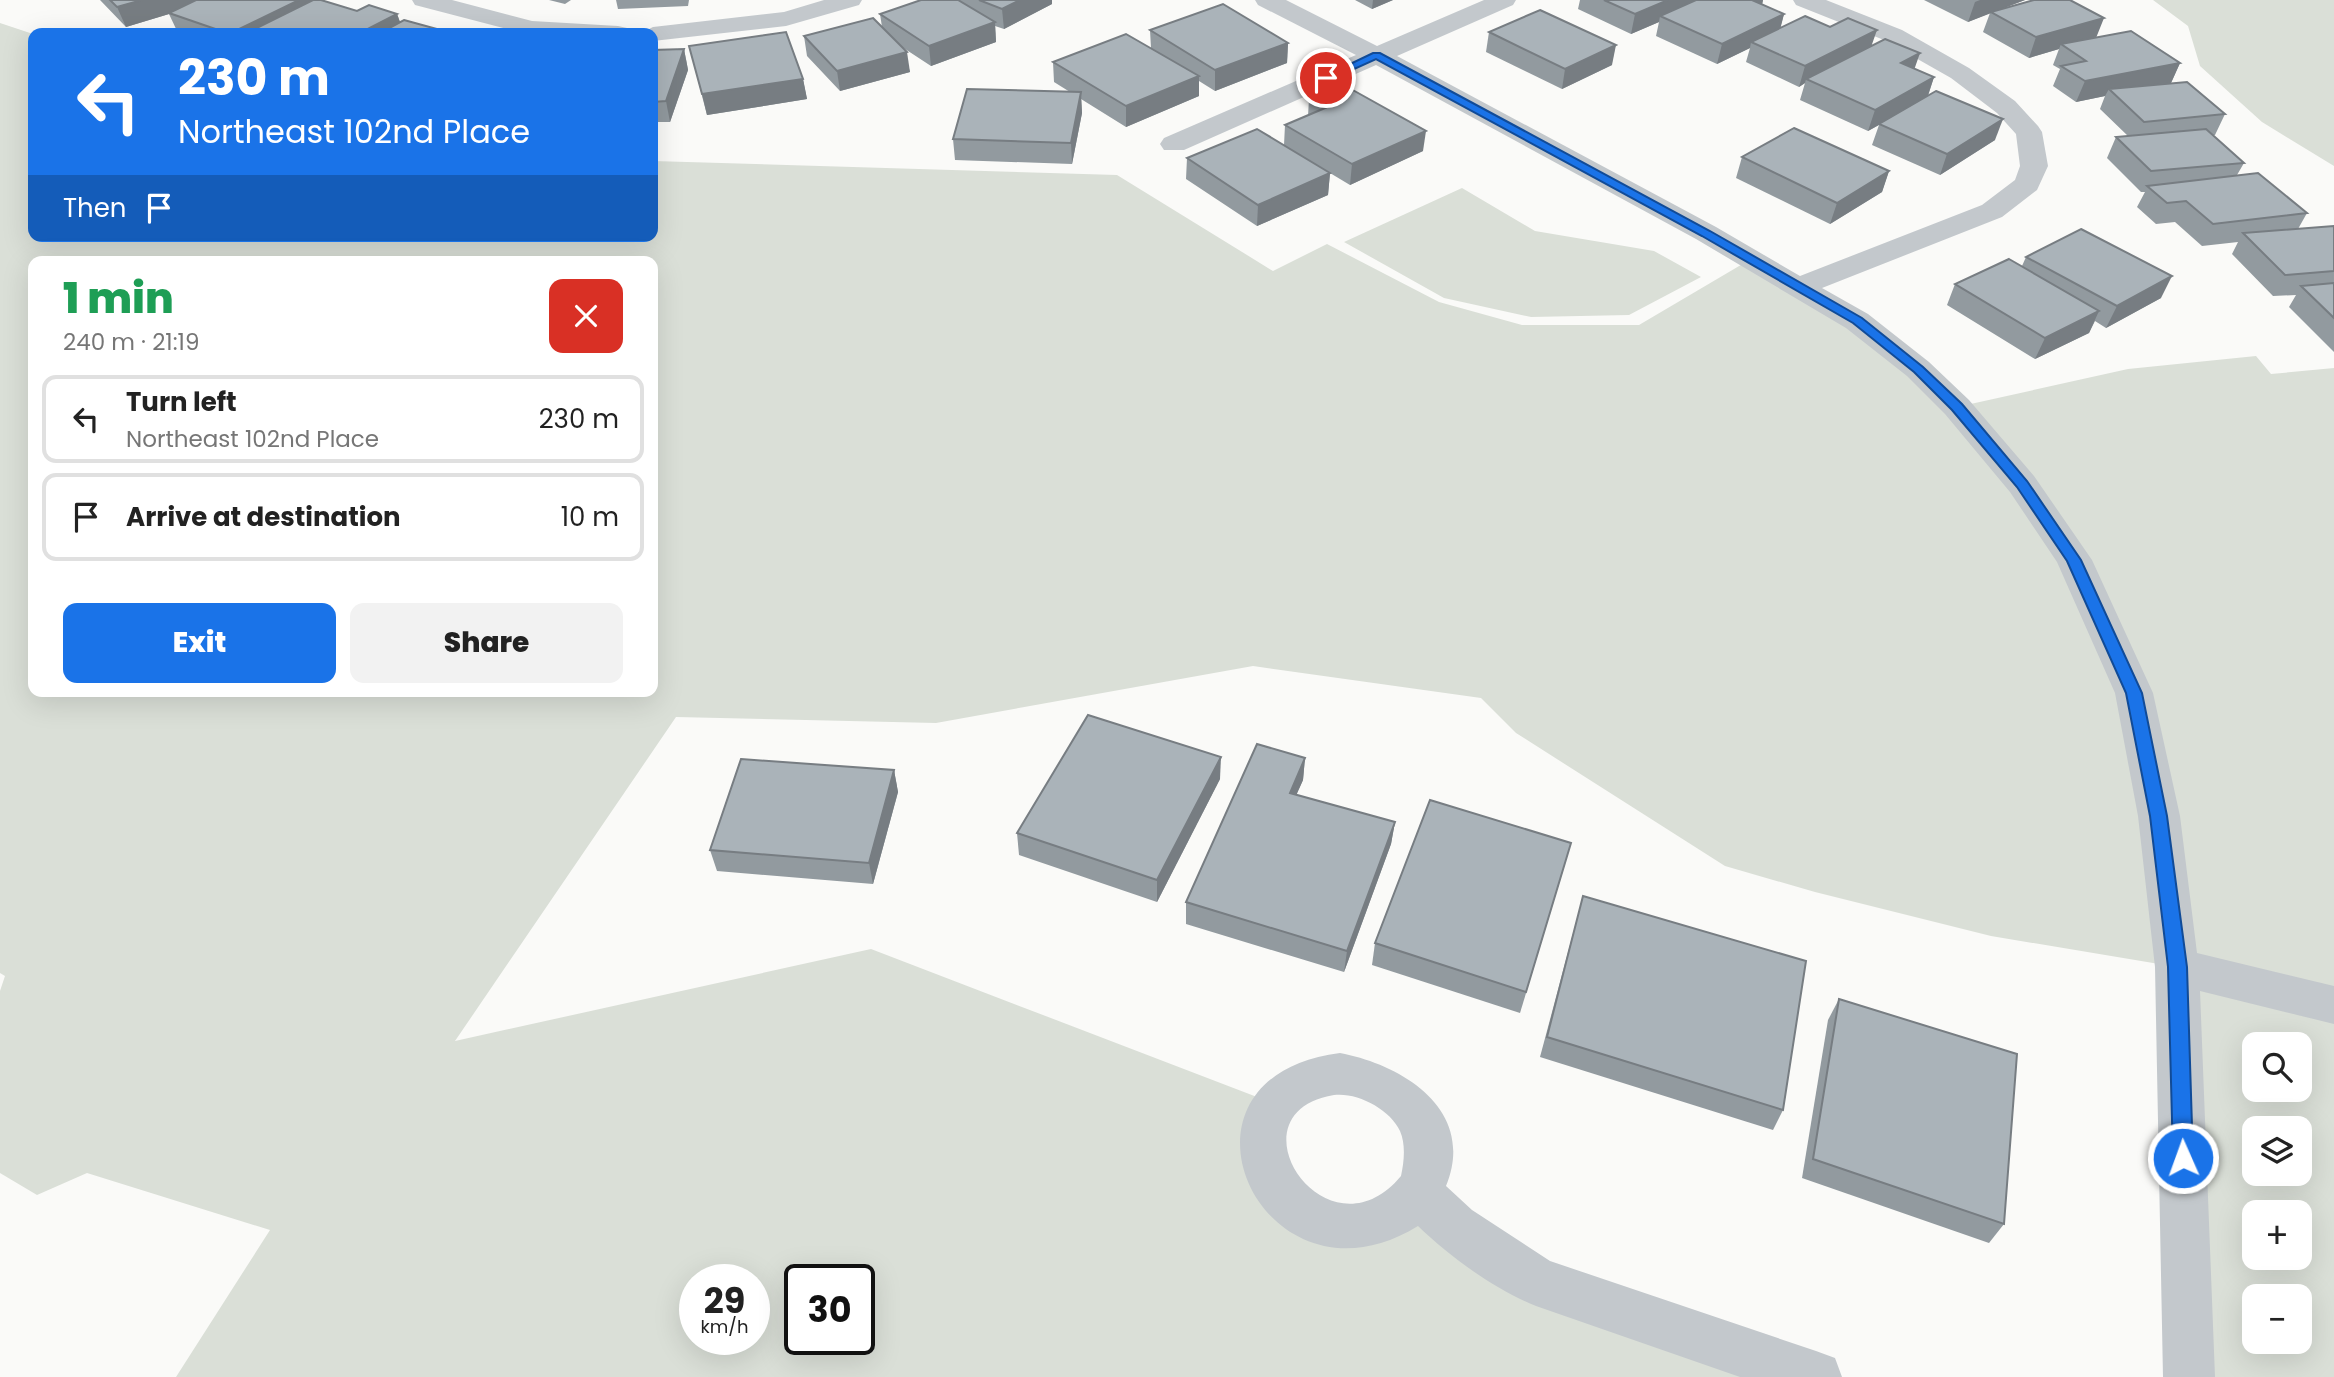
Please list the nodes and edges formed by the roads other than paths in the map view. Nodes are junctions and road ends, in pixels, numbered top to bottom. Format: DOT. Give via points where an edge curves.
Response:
graph roads {
  1 [pos="424,0"];
  2 [pos="850,0"];
  3 [pos="1267,0"];
  4 [pos="1504,0"];
  5 [pos="1805,0"];
  6 [pos="532,28"];
  7 [pos="658,34"];
  8 [pos="1377,55"];
  9 [pos="1174,144"];
  10 [pos="1798,287"];
  11 [pos="2178,967"];
  12 [pos="2334,1005"];
  13 [pos="1418,1193"];
  14 [pos="1816,1377"];
  15 [pos="2189,1377"];
  1 -- 6 [label="street"];
  2 -- 7 [label="street" via="786,19"];
  3 -- 8 [label="street"];
  4 -- 8 [label="street"];
  5 -- 10 [label="street" via="1893,35 1960,73 2006,107 2029,132 2034,166 2027,184 1992,211"];
  8 -- 9 [label="street"];
  8 -- 10 [label="street"];
  10 -- 11 [label="street" via="1857,321 1957,407 2022,484 2074,560 2134,693 2159,816"];
  11 -- 12 [label="street"];
  11 -- 15 [label="street"];
  13 -- 14 [label="street" via="1454,1227 1536,1281"];
}
